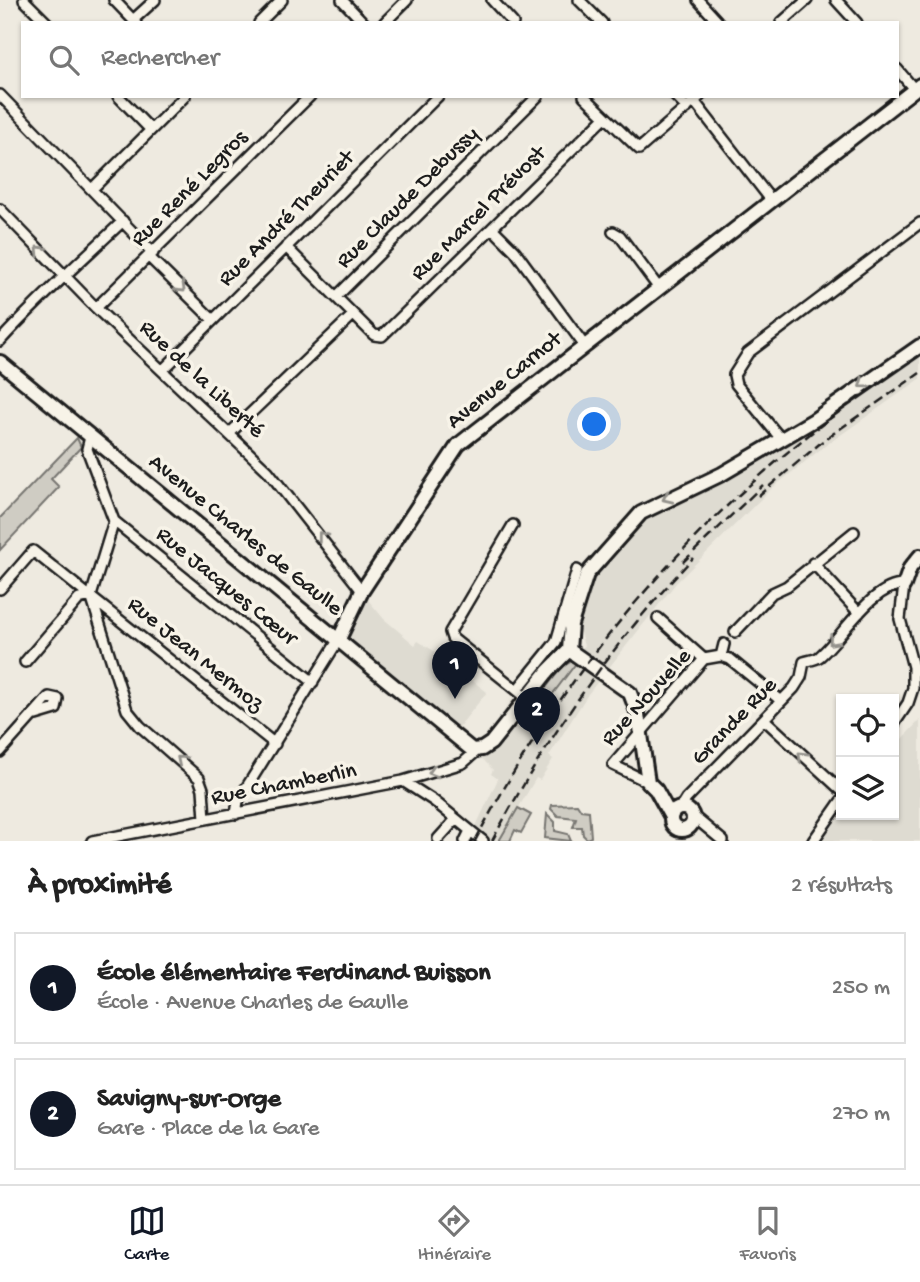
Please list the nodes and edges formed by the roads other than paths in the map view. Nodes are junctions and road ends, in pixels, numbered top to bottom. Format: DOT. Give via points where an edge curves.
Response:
graph roads {
  1 [pos="24,0"];
  2 [pos="114,0"];
  3 [pos="155,0"];
  4 [pos="282,0"];
  5 [pos="342,0"];
  6 [pos="407,0"];
  7 [pos="492,0"];
  8 [pos="579,0"];
  9 [pos="698,0"];
  10 [pos="807,0"];
  11 [pos="836,0"];
  12 [pos="45,21"];
  13 [pos="135,21"];
  14 [pos="261,21"];
  15 [pos="362,21"];
  16 [pos="386,21"];
  17 [pos="510,21"];
  18 [pos="600,21"];
  19 [pos="717,21"];
  20 [pos="783,21"];
  21 [pos="855,21"];
  22 [pos="899,71"];
  23 [pos="917,87"];
  24 [pos="0,95"];
  25 [pos="120,98"];
  26 [pos="183,98"];
  27 [pos="308,98"];
  28 [pos="436,98"];
  29 [pos="536,98"];
  30 [pos="586,98"];
  31 [pos="694,102"];
  32 [pos="605,117"];
  33 [pos="151,130"];
  34 [pos="92,189"];
  35 [pos="771,200"];
  36 [pos="0,209"];
  37 [pos="123,220"];
  38 [pos="920,223"];
  39 [pos="492,228"];
  40 [pos="613,232"];
  41 [pos="286,247"];
  42 [pos="151,255"];
  43 [pos="66,277"];
  44 [pos="658,287"];
  45 [pos="336,297"];
  46 [pos="96,308"];
  47 [pos="353,315"];
  48 [pos="213,320"];
  49 [pos="0,341"];
  50 [pos="584,345"];
  51 [pos="920,346"];
  52 [pos="0,362"];
  53 [pos="163,370"];
  54 [pos="230,433"];
  55 [pos="90,437"];
  56 [pos="781,439"];
  57 [pos="114,521"];
  58 [pos="513,525"];
  59 [pos="854,532"];
  60 [pos="920,556"];
  61 [pos="813,563"];
  62 [pos="577,570"];
  63 [pos="904,585"];
  64 [pos="0,590"];
  65 [pos="362,591"];
  66 [pos="91,596"];
  67 [pos="859,612"];
  68 [pos="658,618"];
  69 [pos="736,632"];
  70 [pos="339,639"];
  71 [pos="724,643"];
  72 [pos="569,650"];
  73 [pos="721,656"];
  74 [pos="704,660"];
  75 [pos="25,662"];
  76 [pos="313,682"];
  77 [pos="517,690"];
  78 [pos="528,699"];
  79 [pos="779,699"];
  80 [pos="36,715"];
  81 [pos="899,716"];
  82 [pos="765,720"];
  83 [pos="501,729"];
  84 [pos="640,733"];
  85 [pos="275,744"];
  86 [pos="481,744"];
  87 [pos="0,752"];
  88 [pos="403,781"];
  89 [pos="836,785"];
  90 [pos="652,786"];
  91 [pos="836,808"];
  92 [pos="677,810"];
  93 [pos="236,814"];
  94 [pos="693,816"];
  95 [pos="205,819"];
  96 [pos="456,819"];
  97 [pos="681,830"];
  98 [pos="470,831"];
  99 [pos="114,839"];
  100 [pos="438,839"];
  101 [pos="92,841"];
  102 [pos="465,841"];
  103 [pos="483,841"];
  104 [pos="673,841"];
  105 [pos="723,841"];
  106 [pos="813,841"];
  1 -- 12 [label="street"];
  2 -- 13 [label="street"];
  3 -- 13 [label="street"];
  4 -- 14 [label="street"];
  5 -- 15 [label="street"];
  6 -- 16 [label="street"];
  7 -- 17 [label="street"];
  8 -- 18 [label="street"];
  9 -- 19 [label="street"];
  10 -- 20 [label="street"];
  11 -- 21 [label="street"];
  22 -- 23 [label="street"];
  23 -- 35 [label="street, Avenue Carnot"];
  24 -- 34 [label="street"];
  25 -- 33 [label="street"];
  26 -- 33 [label="street"];
  27 -- 42 [label="street, Rue René Legros"];
  28 -- 41 [label="street, Rue André Theuriet"];
  29 -- 45 [label="street, Rue Claude Debussy"];
  30 -- 32 [label="street"];
  31 -- 32 [label="street" via="639,149"];
  31 -- 35 [label="street"];
  32 -- 39 [label="street, Rue Marcel Prévost"];
  33 -- 34 [label="street"];
  34 -- 37 [label="street"];
  35 -- 44 [label="street, Avenue Carnot"];
  43 -- 36 [label="street, Rue de la Liberté, one-way"];
  37 -- 42 [label="street"];
  37 -- 43 [label="street"];
  38 -- 56 [label="street" via="748,354 736,372 736,384"];
  39 -- 47 [label="street, Rue Marcel Prévost" via="379,337"];
  39 -- 50 [label="street" via="515,251"];
  40 -- 44 [label="street"];
  41 -- 45 [label="street"];
  41 -- 48 [label="street, Rue André Theuriet"];
  42 -- 46 [label="street, Rue René Legros"];
  42 -- 48 [label="street, one-way"];
  43 -- 46 [label="street, Rue de la Liberté"];
  43 -- 49 [label="street" via="51,285"];
  44 -- 50 [label="street, Avenue Carnot"];
  45 -- 47 [label="street"];
  46 -- 53 [label="street, Rue de la Liberté"];
  47 -- 54 [label="street"];
  48 -- 53 [label="street, Rue André Theuriet"];
  50 -- 65 [label="street, Avenue Carnot" via="458,445"];
  51 -- 56 [label="street, one-way"];
  52 -- 55 [label="street, Avenue Charles de Gaulle"];
  53 -- 54 [label="street, Rue de la Liberté"];
  65 -- 54 [label="street, Rue de la Liberté, one-way" via="292,499"];
  55 -- 57 [label="street" via="87,449"];
  55 -- 70 [label="street, Avenue Charles de Gaulle"];
  56 -- 72 [label="street, one-way" via="722,474 645,509 587,574 571,624"];
  57 -- 66 [label="street"];
  57 -- 76 [label="street, Rue Jacques Cœur"];
  58 -- 77 [label="street" via="450,632"];
  59 -- 61 [label="street"];
  60 -- 63 [label="street"];
  61 -- 67 [label="street"];
  61 -- 69 [label="street" via="772,593"];
  62 -- 77 [label="street" via="556,642"];
  63 -- 67 [label="street, Grande Rue" via="892,586"];
  63 -- 81 [label="street" via="900,619 914,688"];
  64 -- 66 [label="street, Rue Jean Mermoz" via="33,551"];
  65 -- 70 [label="street, Avenue Carnot"];
  66 -- 75 [label="street" via="79,599"];
  66 -- 85 [label="street, Rue Jean Mermoz"];
  95 -- 66 [label="street, one-way" via="199,778 127,710"];
  67 -- 82 [label="street, Grande Rue, one-way" via="818,658 804,662 797,684"];
  68 -- 74 [label="street"];
  70 -- 76 [label="street, Avenue Carnot"];
  70 -- 86 [label="street, Avenue Charles de Gaulle" via="463,742"];
  71 -- 73 [label="street"];
  72 -- 78 [label="street"];
  72 -- 84 [label="street" via="631,693"];
  73 -- 74 [label="street, Rue Nouvelle"];
  73 -- 79 [label="street, Rue Nouvelle"];
  74 -- 84 [label="street, Rue Nouvelle"];
  76 -- 85 [label="street, Avenue Carnot"];
  77 -- 78 [label="street"];
  78 -- 83 [label="street"];
  80 -- 87 [label="street"];
  89 -- 82 [label="street, one-way"];
  82 -- 92 [label="street, Grande Rue"];
  83 -- 86 [label="street"];
  83 -- 86 [label="street" via="486,747"];
  84 -- 90 [label="street"];
  84 -- 90 [label="street, Rue Nouvelle" via="613,765"];
  85 -- 93 [label="street, Avenue Carnot" via="238,801"];
  86 -- 88 [label="street, Rue Chamberlin, one-way" via="463,763"];
  88 -- 93 [label="street, Rue Chamberlin"];
  88 -- 96 [label="street"];
  90 -- 92 [label="street" via="674,799"];
  91 -- 106 [label="street"];
  92 -- 94 [label="street" via="689,810"];
  92 -- 97 [label="street" via="672,824"];
  93 -- 95 [label="street, Rue Chamberlin"];
  94 -- 97 [label="street" via="690,826"];
  94 -- 105 [label="street"];
  95 -- 99 [label="street, Rue Chamberlin"];
  96 -- 98 [label="street"];
  96 -- 100 [label="street"];
  97 -- 104 [label="street"];
  98 -- 102 [label="street"];
  98 -- 103 [label="street"];
  99 -- 101 [label="street, Rue Chamberlin"];
}
